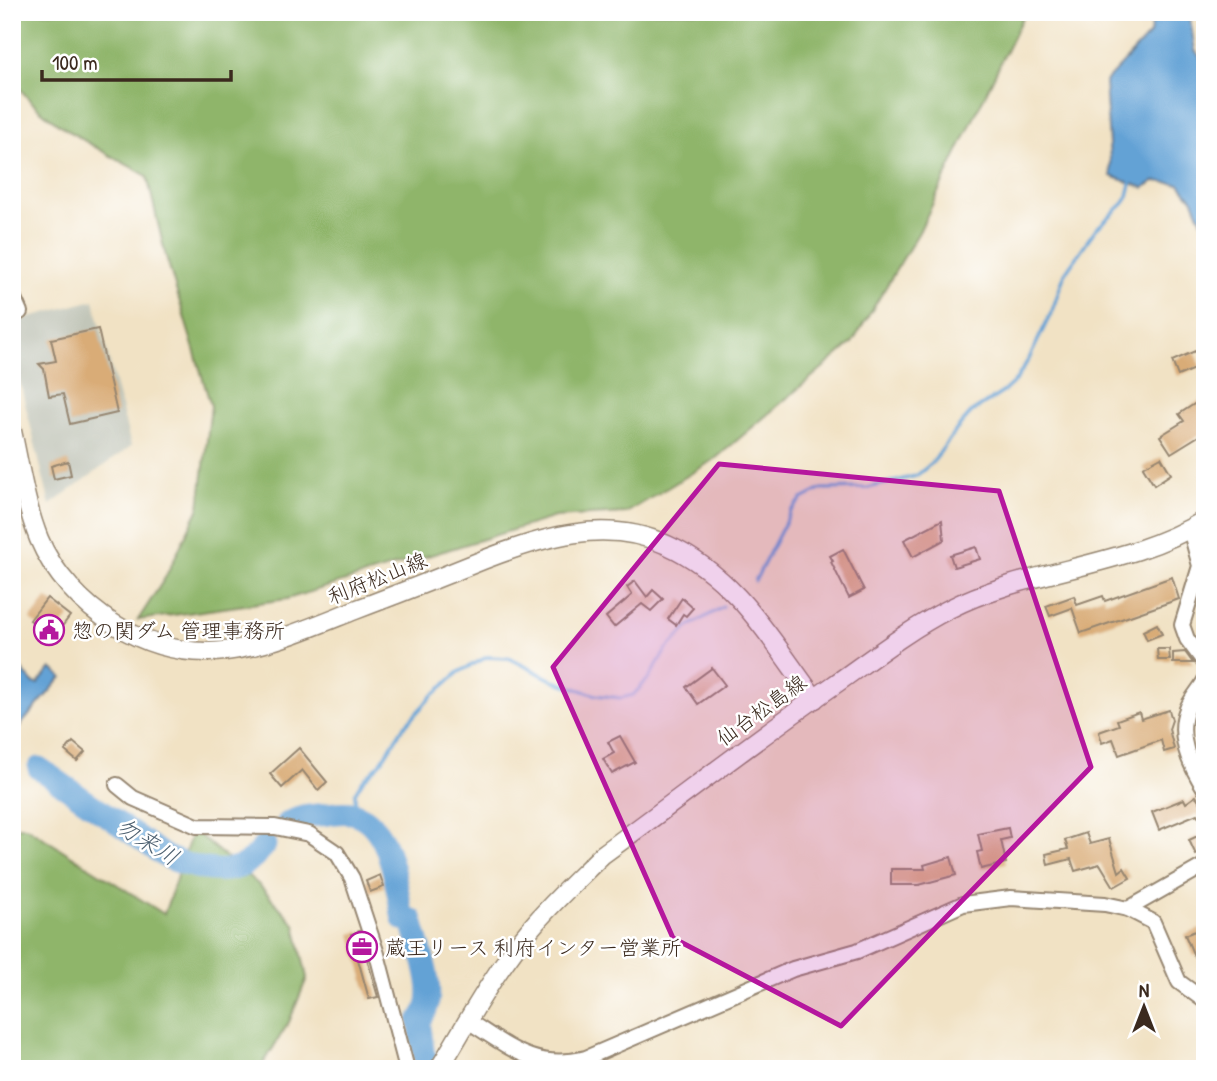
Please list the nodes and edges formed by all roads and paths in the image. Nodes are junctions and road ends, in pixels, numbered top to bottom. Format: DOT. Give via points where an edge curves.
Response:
graph roads {
  1 [pos="12,294"];
  2 [pos="12,314"];
  3 [pos="12,431"];
  4 [pos="1197,524"];
  5 [pos="1205,663"];
  6 [pos="1205,680"];
  7 [pos="815,699"];
  8 [pos="117,785"];
  9 [pos="1205,789"];
  10 [pos="1205,865"];
  11 [pos="1128,909"];
  12 [pos="1205,1001"];
  13 [pos="468,1021"];
  14 [pos="442,1064"];
  15 [pos="407,1069"];
  1 -- 2 [label="street" via="20,312"];
  3 -- 7 [label="main road, 利府松山線" via="29,511 54,567 97,614 123,630 172,649 225,652 277,641 549,536 609,531 665,544 712,571 745,605"];
  4 -- 5 [label="street" via="1200,566 1182,625"];
  4 -- 7 [label="main road, 仙台松島線" via="1114,558 951,608"];
  6 -- 9 [label="street" via="1186,711 1182,731 1188,756"];
  7 -- 13 [label="main road, 仙台松島線" via="601,855 536,922"];
  8 -- 15 [label="street" via="133,798 197,826 275,827 309,834 337,853 352,878 377,954"];
  10 -- 11 [label="street"];
  11 -- 12 [label="street" via="1153,922 1179,982"];
  11 -- 13 [label="street" via="1011,898 963,904 857,951 793,969 571,1062 529,1058"];
  13 -- 14 [label="main road, 仙台松島線"];
}
